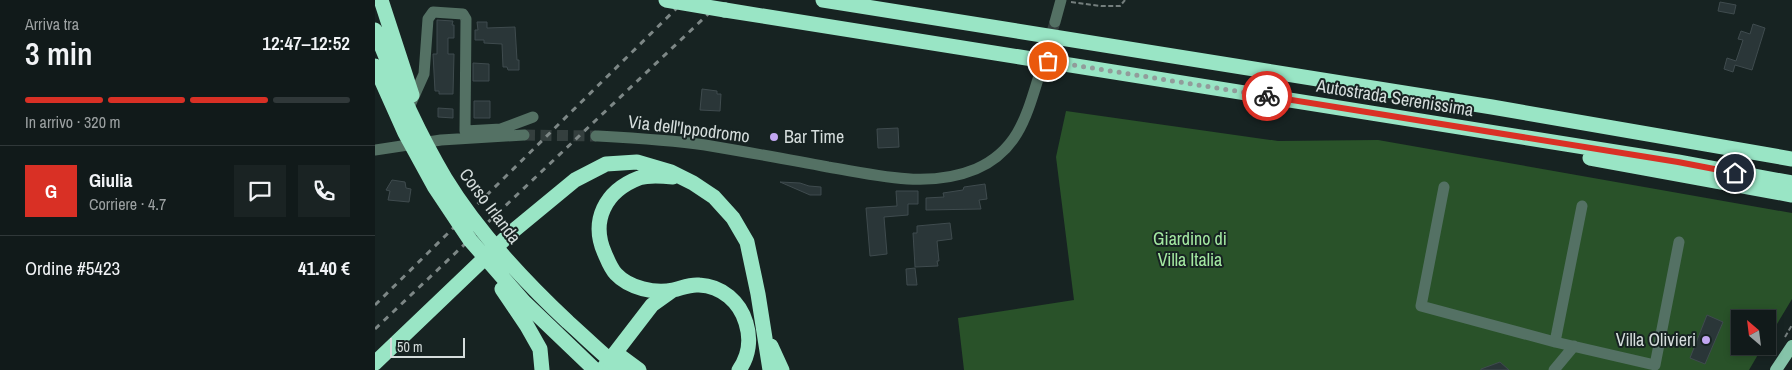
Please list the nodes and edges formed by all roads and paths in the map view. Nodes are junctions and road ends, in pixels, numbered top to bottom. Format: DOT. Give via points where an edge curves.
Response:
graph roads {
  1 [pos="381,0"];
  2 [pos="666,0"];
  3 [pos="823,0"];
  4 [pos="1061,0"];
  5 [pos="1125,0"];
  6 [pos="1055,22"];
  7 [pos="375,30"];
  8 [pos="375,66"];
  9 [pos="1038,79"];
  10 [pos="533,117"];
  11 [pos="1465,128"];
  12 [pos="524,135"];
  13 [pos="596,136"];
  14 [pos="414,144"];
  15 [pos="375,150"];
  16 [pos="430,154"];
  17 [pos="1792,159"];
  18 [pos="680,177"];
  19 [pos="1792,183"];
  20 [pos="1444,187"];
  21 [pos="1792,194"];
  22 [pos="1582,206"];
  23 [pos="470,240"];
  24 [pos="1679,242"];
  25 [pos="673,290"];
  26 [pos="552,307"];
  27 [pos="762,321"];
  28 [pos="1555,342"];
  29 [pos="1574,346"];
  30 [pos="1792,346"];
  31 [pos="376,363"];
  32 [pos="542,370"];
  33 [pos="595,370"];
  34 [pos="602,370"];
  35 [pos="622,370"];
  36 [pos="639,370"];
  37 [pos="739,370"];
  38 [pos="769,370"];
  39 [pos="782,370"];
  40 [pos="1554,370"];
  41 [pos="1777,370"];
  1 -- 16 [label="highway, bridge"];
  2 -- 11 [label="highway, Autostrada Serenissima, bridge"];
  3 -- 17 [label="highway, Autostrada Serenissima" via="1492,107"];
  4 -- 5 [label="path" via="1101,6 1120,6"];
  4 -- 6 [label="street"];
  7 -- 16 [label="highway, Corso Irlanda, bridge"];
  8 -- 23 [label="highway, Corso Irlanda, bridge" via="405,133"];
  9 -- 13 [label="street, Via dell'Ippodromo" via="1028,107 1007,147 976,169 923,181 887,178 691,144"];
  10 -- 14 [label="street" via="501,129 465,131 466,19 463,14 433,12 428,19 425,74 409,105 407,121"];
  11 -- 19 [label="highway, Autostrada Serenissima"];
  11 -- 21 [label="highway" via="1567,154"];
  12 -- 14 [label="street"];
  14 -- 15 [label="street"];
  16 -- 26 [label="highway, Corso Irlanda, bridge" via="482,232"];
  18 -- 25 [label="highway" via="641,177 623,185 612,195 598,222 599,242 616,274 637,287"];
  18 -- 27 [label="highway" via="714,197 733,218 747,242"];
  18 -- 31 [label="highway" via="637,162 606,164 575,180 512,232"];
  20 -- 28 [label="street" via="1421,306"];
  22 -- 28 [label="street"];
  23 -- 32 [label="highway, bridge" via="527,326 539,349"];
  23 -- 33 [label="highway, Corso Irlanda, bridge" via="524,302"];
  24 -- 29 [label="street" via="1655,365"];
  25 -- 34 [label="highway" via="652,305"];
  25 -- 37 [label="highway" via="688,285 718,289 742,309 750,336"];
  26 -- 35 [label="highway, Corso Irlanda, bridge"];
  26 -- 36 [label="highway, bridge" via="580,324"];
  27 -- 38 [label="highway"];
  27 -- 39 [label="highway"];
  28 -- 29 [label="street"];
  29 -- 40 [label="street"];
  30 -- 41 [label="main road"];
}
